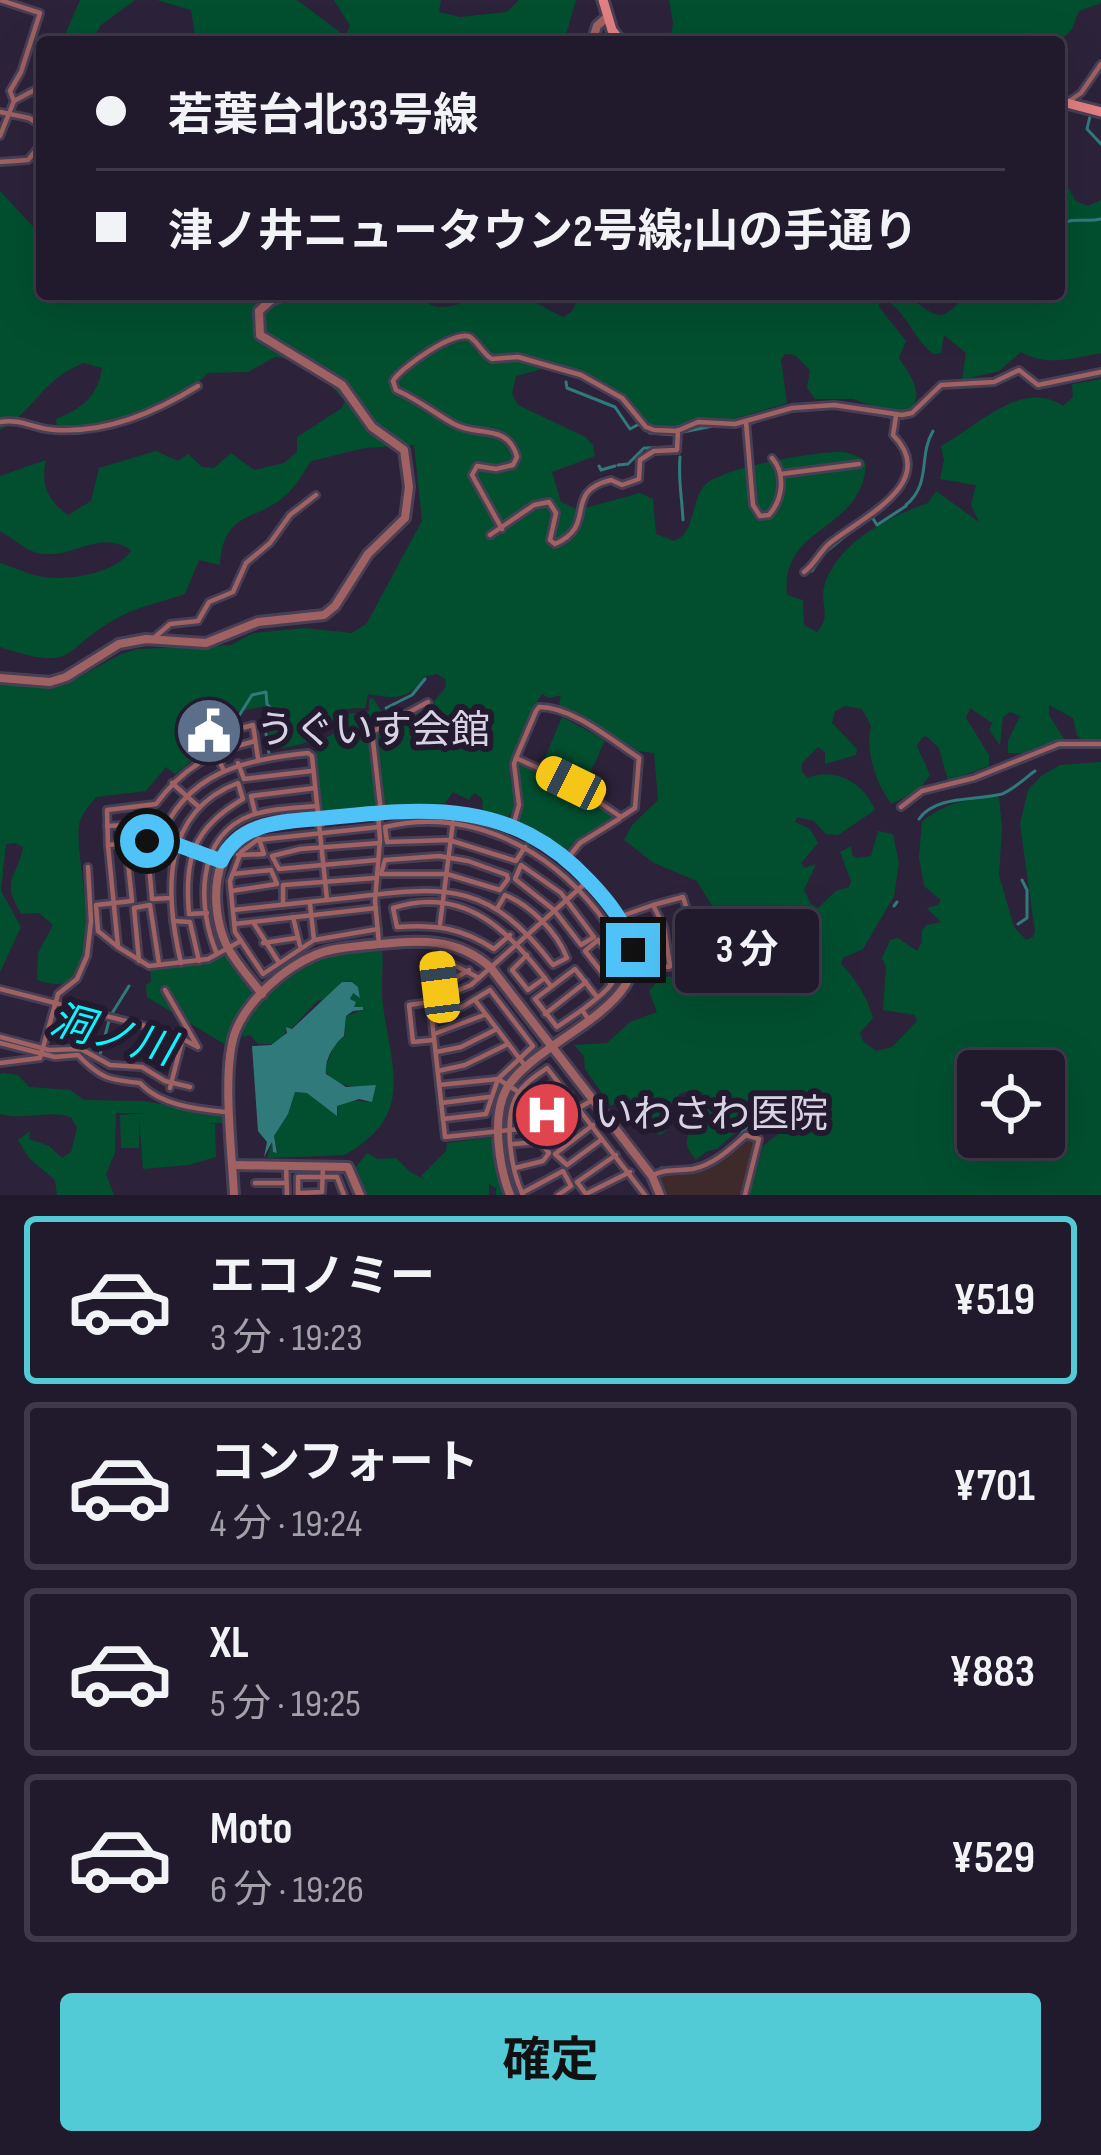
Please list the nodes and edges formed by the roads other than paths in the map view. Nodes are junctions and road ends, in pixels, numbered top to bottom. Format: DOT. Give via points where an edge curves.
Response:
graph roads {
  1 [pos="0,0"];
  2 [pos="603,0"];
  3 [pos="26,4"];
  4 [pos="607,17"];
  5 [pos="594,36"];
  6 [pos="618,36"];
  7 [pos="1101,64"];
  8 [pos="36,89"];
  9 [pos="14,101"];
  10 [pos="1065,101"];
  11 [pos="1065,103"];
  12 [pos="1101,112"];
  13 [pos="4,113"];
  14 [pos="36,122"];
  15 [pos="0,136"];
  16 [pos="36,150"];
  17 [pos="0,162"];
  18 [pos="271,300"];
  19 [pos="1101,372"];
  20 [pos="198,386"];
  21 [pos="896,416"];
  22 [pos="0,422"];
  23 [pos="746,422"];
  24 [pos="679,430"];
  25 [pos="772,458"];
  26 [pos="859,464"];
  27 [pos="781,474"];
  28 [pos="316,495"];
  29 [pos="502,529"];
  30 [pos="490,535"];
  31 [pos="804,572"];
  32 [pos="152,639"];
  33 [pos="0,678"];
  34 [pos="428,702"];
  35 [pos="255,741"];
  36 [pos="1101,744"];
  37 [pos="216,752"];
  38 [pos="258,758"];
  39 [pos="517,758"];
  40 [pos="238,764"];
  41 [pos="224,769"];
  42 [pos="313,771"];
  43 [pos="172,783"];
  44 [pos="315,788"];
  45 [pos="187,796"];
  46 [pos="317,806"];
  47 [pos="901,807"];
  48 [pos="199,808"];
  49 [pos="455,811"];
  50 [pos="256,813"];
  51 [pos="379,813"];
  52 [pos="621,817"];
  53 [pos="319,819"];
  54 [pos="167,823"];
  55 [pos="453,824"];
  56 [pos="107,826"];
  57 [pos="513,826"];
  58 [pos="380,827"];
  59 [pos="320,832"];
  60 [pos="259,839"];
  61 [pos="160,840"];
  62 [pos="147,841"];
  63 [pos="451,841"];
  64 [pos="126,843"];
  65 [pos="380,843"];
  66 [pos="176,844"];
  67 [pos="108,845"];
  68 [pos="525,847"];
  69 [pos="322,848"];
  70 [pos="193,850"];
  71 [pos="238,855"];
  72 [pos="209,856"];
  73 [pos="449,857"];
  74 [pos="567,859"];
  75 [pos="377,860"];
  76 [pos="223,861"];
  77 [pos="233,865"];
  78 [pos="323,865"];
  79 [pos="88,867"];
  80 [pos="230,874"];
  81 [pos="447,874"];
  82 [pos="375,878"];
  83 [pos="589,880"];
  84 [pos="325,882"];
  85 [pos="578,888"];
  86 [pos="444,890"];
  87 [pos="230,891"];
  88 [pos="375,894"];
  89 [pos="170,898"];
  90 [pos="327,900"];
  91 [pos="566,900"];
  92 [pos="310,902"];
  93 [pos="114,903"];
  94 [pos="443,904"];
  95 [pos="284,905"];
  96 [pos="653,905"];
  97 [pos="376,908"];
  98 [pos="497,908"];
  99 [pos="554,910"];
  100 [pos="233,911"];
  101 [pos="207,914"];
  102 [pos="311,916"];
  103 [pos="292,917"];
  104 [pos="619,917"];
  105 [pos="172,921"];
  106 [pos="254,922"];
  107 [pos="542,922"];
  108 [pos="234,924"];
  109 [pos="440,925"];
  110 [pos="396,926"];
  111 [pos="378,929"];
  112 [pos="510,934"];
  113 [pos="529,934"];
  114 [pos="296,938"];
  115 [pos="393,939"];
  116 [pos="314,940"];
  117 [pos="239,942"];
  118 [pos="263,943"];
  119 [pos="380,944"];
  120 [pos="518,944"];
  121 [pos="698,944"];
  122 [pos="302,945"];
  123 [pos="118,947"];
  124 [pos="228,948"];
  125 [pos="309,953"];
  126 [pos="217,954"];
  127 [pos="527,955"];
  128 [pos="139,961"];
  129 [pos="200,961"];
  130 [pos="505,961"];
  131 [pos="278,962"];
  132 [pos="698,962"];
  133 [pos="181,963"];
  134 [pos="633,964"];
  135 [pos="159,965"];
  136 [pos="619,967"];
  137 [pos="670,967"];
  138 [pos="491,968"];
  139 [pos="512,968"];
  140 [pos="469,970"];
  141 [pos="263,974"];
  142 [pos="479,978"];
  143 [pos="545,978"];
  144 [pos="268,981"];
  145 [pos="586,982"];
  146 [pos="611,984"];
  147 [pos="551,986"];
  148 [pos="440,987"];
  149 [pos="0,989"];
  150 [pos="165,990"];
  151 [pos="528,990"];
  152 [pos="262,994"];
  153 [pos="598,997"];
  154 [pos="520,998"];
  155 [pos="442,999"];
  156 [pos="475,1000"];
  157 [pos="430,1001"];
  158 [pos="55,1003"];
  159 [pos="582,1010"];
  160 [pos="92,1012"];
  161 [pos="486,1014"];
  162 [pos="545,1014"];
  163 [pos="521,1015"];
  164 [pos="432,1016"];
  165 [pos="589,1020"];
  166 [pos="514,1021"];
  167 [pos="497,1029"];
  168 [pos="434,1037"];
  169 [pos="0,1040"];
  170 [pos="182,1041"];
  171 [pos="541,1041"];
  172 [pos="508,1044"];
  173 [pos="533,1046"];
  174 [pos="553,1047"];
  175 [pos="81,1049"];
  176 [pos="42,1051"];
  177 [pos="436,1052"];
  178 [pos="519,1058"];
  179 [pos="0,1063"];
  180 [pos="527,1068"];
  181 [pos="438,1071"];
  182 [pos="498,1079"];
  183 [pos="560,1081"];
  184 [pos="170,1085"];
  185 [pos="439,1085"];
  186 [pos="508,1086"];
  187 [pos="190,1087"];
  188 [pos="518,1093"];
  189 [pos="571,1095"];
  190 [pos="489,1097"];
  191 [pos="593,1100"];
  192 [pos="441,1103"];
  193 [pos="581,1109"];
  194 [pos="512,1112"];
  195 [pos="231,1113"];
  196 [pos="443,1119"];
  197 [pos="593,1125"];
  198 [pos="512,1131"];
  199 [pos="500,1132"];
  200 [pos="603,1139"];
  201 [pos="513,1144"];
  202 [pos="616,1155"];
  203 [pos="232,1165"];
  204 [pos="286,1165"];
  205 [pos="323,1166"];
  206 [pos="515,1168"];
  207 [pos="630,1172"];
  208 [pos="652,1176"];
  209 [pos="323,1178"];
  210 [pos="260,1183"];
  211 [pos="268,1183"];
  212 [pos="286,1183"];
  213 [pos="298,1194"];
  214 [pos="523,1194"];
  215 [pos="632,1194"];
  216 [pos="644,1194"];
  217 [pos="234,1195"];
  218 [pos="269,1195"];
  219 [pos="287,1195"];
  220 [pos="344,1195"];
  221 [pos="360,1195"];
  222 [pos="510,1195"];
  223 [pos="558,1195"];
  224 [pos="660,1195"];
  225 [pos="745,1195"];
  1 -- 3 [label="street"];
  2 -- 4 [label="main road"];
  3 -- 9 [label="street" via="40,13 10,91"];
  4 -- 5 [label="street"];
  4 -- 6 [label="main road"];
  7 -- 10 [label="street" via="1082,93"];
  8 -- 9 [label="street"];
  9 -- 13 [label="street"];
  11 -- 12 [label="main road"];
  13 -- 14 [label="street"];
  13 -- 15 [label="street"];
  16 -- 17 [label="street" via="28,160"];
  18 -- 32 [label="street" via="259,311 266,343 342,385 372,428 404,451 405,518 324,616 258,622 200,644"];
  19 -- 21 [label="street" via="1057,384 1036,384 1019,370 998,381 945,384 913,413"];
  20 -- 22 [label="street" via="155,412 106,425 62,430"];
  21 -- 23 [label="street" via="841,404"];
  21 -- 31 [label="street" via="893,436 903,446 907,475 881,508 826,545"];
  23 -- 24 [label="street"];
  23 -- 27 [label="street" via="760,516 778,502"];
  24 -- 29 [label="street" via="677,450 640,460 639,479 588,488 580,521 562,542 550,540 556,513 549,502"];
  24 -- 29 [label="street" via="646,427 622,398 581,375 518,357 488,358 466,335 422,354 394,377 396,389 514,447 513,465 473,471"];
  25 -- 27 [label="street"];
  26 -- 27 [label="street"];
  28 -- 32 [label="street" via="246,563 233,592 209,602 198,621 170,624"];
  29 -- 30 [label="street"];
  32 -- 33 [label="street" via="119,644 50,682"];
  34 -- 51 [label="street" via="372,732"];
  35 -- 37 [label="street"];
  35 -- 37 [label="street" via="251,724 230,729 209,737"];
  35 -- 38 [label="street"];
  36 -- 47 [label="street" via="1059,744 922,791"];
  37 -- 41 [label="street"];
  37 -- 43 [label="street"];
  38 -- 40 [label="street"];
  38 -- 42 [label="street" via="308,753"];
  39 -- 52 [label="street"];
  39 -- 52 [label="street" via="539,707 593,728 638,758 635,808"];
  39 -- 57 [label="street"];
  40 -- 41 [label="street"];
  40 -- 42 [label="street" via="244,779"];
  41 -- 45 [label="street"];
  42 -- 44 [label="street"];
  43 -- 45 [label="street"];
  43 -- 56 [label="street" via="156,804 106,810"];
  44 -- 46 [label="street"];
  44 -- 50 [label="street" via="251,796"];
  45 -- 48 [label="street"];
  45 -- 54 [label="street"];
  46 -- 50 [label="street"];
  46 -- 53 [label="street"];
  48 -- 66 [label="street"];
  48 -- 70 [label="street" via="240,784 243,799 217,815"];
  49 -- 51 [label="street"];
  49 -- 55 [label="street"];
  49 -- 57 [label="street"];
  50 -- 72 [label="street" via="231,826"];
  51 -- 53 [label="street"];
  51 -- 58 [label="street"];
  52 -- 74 [label="street"];
  53 -- 59 [label="street"];
  53 -- 76 [label="street" via="255,827"];
  54 -- 56 [label="street"];
  54 -- 61 [label="street"];
  55 -- 63 [label="street"];
  55 -- 63 [label="street" via="385,827 388,842"];
  55 -- 68 [label="street"];
  56 -- 67 [label="street"];
  57 -- 74 [label="street"];
  58 -- 59 [label="street"];
  58 -- 65 [label="street"];
  59 -- 60 [label="street"];
  59 -- 69 [label="street"];
  60 -- 71 [label="street"];
  60 -- 71 [label="street" via="263,854"];
  61 -- 62 [label="street"];
  61 -- 66 [label="street"];
  62 -- 64 [label="street"];
  62 -- 89 [label="street" via="152,899"];
  63 -- 68 [label="street" via="516,861"];
  63 -- 73 [label="street"];
  64 -- 67 [label="street"];
  64 -- 93 [label="street" via="132,901"];
  65 -- 69 [label="street"];
  65 -- 75 [label="street"];
  66 -- 70 [label="street"];
  66 -- 89 [label="street"];
  67 -- 93 [label="street"];
  68 -- 85 [label="street"];
  69 -- 78 [label="street"];
  69 -- 78 [label="street" via="272,856 278,869"];
  70 -- 72 [label="street"];
  70 -- 101 [label="street" via="189,912"];
  71 -- 77 [label="street"];
  72 -- 76 [label="street"];
  72 -- 101 [label="street"];
  73 -- 81 [label="street"];
  73 -- 81 [label="street" via="508,879 500,890"];
  73 -- 81 [label="street" via="385,860 381,874"];
  74 -- 83 [label="street"];
  75 -- 78 [label="street"];
  75 -- 82 [label="street"];
  76 -- 77 [label="street"];
  76 -- 124 [label="street" via="217,888"];
  77 -- 80 [label="street"];
  78 -- 84 [label="street"];
  79 -- 158 [label="street" via="87,956"];
  80 -- 87 [label="street"];
  80 -- 87 [label="street" via="272,870 277,884"];
  81 -- 86 [label="street"];
  82 -- 84 [label="street"];
  82 -- 88 [label="street"];
  83 -- 85 [label="street"];
  83 -- 104 [label="street"];
  84 -- 90 [label="street"];
  84 -- 95 [label="street" via="283,886"];
  85 -- 91 [label="street"];
  85 -- 136 [label="street" via="616,937"];
  86 -- 88 [label="street"];
  86 -- 94 [label="street"];
  86 -- 98 [label="street"];
  87 -- 100 [label="street"];
  88 -- 90 [label="street"];
  88 -- 97 [label="street"];
  89 -- 105 [label="street"];
  90 -- 92 [label="street"];
  91 -- 99 [label="street"];
  91 -- 99 [label="street" via="594,937 580,945"];
  91 -- 99 [label="street" via="521,865 514,879"];
  92 -- 95 [label="street"];
  92 -- 102 [label="street"];
  93 -- 123 [label="street"];
  93 -- 123 [label="street" via="96,905 98,932"];
  94 -- 109 [label="street"];
  94 -- 110 [label="street" via="394,906"];
  94 -- 112 [label="street"];
  95 -- 100 [label="street"];
  96 -- 104 [label="street"];
  96 -- 121 [label="street" via="683,897"];
  96 -- 137 [label="street"];
  97 -- 102 [label="street"];
  97 -- 111 [label="street"];
  98 -- 107 [label="street" via="507,894"];
  98 -- 113 [label="street"];
  99 -- 107 [label="street"];
  100 -- 101 [label="street"];
  100 -- 108 [label="street"];
  101 -- 126 [label="street"];
  102 -- 103 [label="street"];
  102 -- 116 [label="street"];
  103 -- 106 [label="street"];
  103 -- 114 [label="street"];
  104 -- 134 [label="street"];
  105 -- 129 [label="street" via="190,922"];
  105 -- 133 [label="street"];
  106 -- 108 [label="street"];
  106 -- 118 [label="street"];
  107 -- 113 [label="street"];
  107 -- 113 [label="street" via="567,958 554,965"];
  108 -- 117 [label="street"];
  109 -- 110 [label="street"];
  109 -- 112 [label="street" via="494,949"];
  110 -- 115 [label="street"];
  111 -- 116 [label="street"];
  111 -- 119 [label="street"];
  112 -- 120 [label="street"];
  113 -- 120 [label="street"];
  114 -- 118 [label="street"];
  114 -- 122 [label="street"];
  116 -- 122 [label="street"];
  117 -- 124 [label="street"];
  117 -- 141 [label="street"];
  118 -- 131 [label="street"];
  119 -- 138 [label="street" via="450,944"];
  119 -- 152 [label="street" via="311,957"];
  120 -- 127 [label="street"];
  120 -- 138 [label="street"];
  121 -- 132 [label="street"];
  121 -- 132 [label="street" via="716,941 728,957"];
  122 -- 125 [label="street"];
  122 -- 131 [label="street"];
  123 -- 128 [label="street"];
  124 -- 126 [label="street"];
  124 -- 152 [label="street"];
  126 -- 129 [label="street"];
  127 -- 139 [label="street"];
  127 -- 143 [label="street"];
  128 -- 135 [label="street"];
  128 -- 135 [label="street" via="134,908 150,904"];
  129 -- 133 [label="street"];
  130 -- 139 [label="street"];
  131 -- 141 [label="street"];
  132 -- 137 [label="street"];
  133 -- 135 [label="street"];
  134 -- 137 [label="street"];
  134 -- 165 [label="street" via="620,994"];
  136 -- 146 [label="street"];
  136 -- 146 [label="street" via="598,940 585,950"];
  138 -- 142 [label="street"];
  138 -- 174 [label="street"];
  139 -- 151 [label="street"];
  140 -- 142 [label="street"];
  140 -- 148 [label="street"];
  140 -- 148 [label="street" via="440,958"];
  141 -- 144 [label="street"];
  142 -- 155 [label="street"];
  143 -- 147 [label="street"];
  143 -- 151 [label="street"];
  145 -- 147 [label="street" via="575,969"];
  145 -- 153 [label="street"];
  145 -- 162 [label="street"];
  146 -- 153 [label="street"];
  147 -- 162 [label="street" via="535,1000"];
  148 -- 155 [label="street"];
  149 -- 158 [label="street"];
  150 -- 170 [label="street" via="198,1047"];
  151 -- 154 [label="street"];
  152 -- 195 [label="street" via="232,1045"];
  153 -- 159 [label="street"];
  155 -- 157 [label="street"];
  156 -- 161 [label="street"];
  156 -- 164 [label="street"];
  156 -- 166 [label="street" via="491,990"];
  157 -- 164 [label="street"];
  157 -- 168 [label="street" via="409,1005 413,1042"];
  158 -- 160 [label="street"];
  158 -- 176 [label="street"];
  159 -- 162 [label="street" via="558,1027"];
  159 -- 165 [label="street"];
  160 -- 170 [label="street"];
  160 -- 175 [label="street"];
  161 -- 167 [label="street"];
  161 -- 168 [label="street"];
  163 -- 166 [label="street"];
  164 -- 168 [label="street"];
  165 -- 174 [label="street"];
  166 -- 173 [label="street"];
  167 -- 172 [label="street"];
  167 -- 177 [label="street"];
  168 -- 177 [label="street"];
  169 -- 176 [label="street"];
  170 -- 184 [label="street"];
  171 -- 173 [label="street"];
  172 -- 178 [label="street"];
  172 -- 181 [label="street"];
  173 -- 178 [label="street"];
  174 -- 180 [label="street"];
  174 -- 191 [label="street"];
  175 -- 176 [label="street"];
  175 -- 184 [label="street" via="110,1066 142,1067"];
  176 -- 179 [label="street" via="34,1061"];
  176 -- 195 [label="street" via="78,1055 92,1071 140,1083 153,1097"];
  177 -- 181 [label="street"];
  178 -- 180 [label="street"];
  178 -- 182 [label="street"];
  180 -- 186 [label="street"];
  181 -- 185 [label="street"];
  182 -- 185 [label="street"];
  182 -- 186 [label="street"];
  182 -- 190 [label="street"];
  183 -- 188 [label="street"];
  183 -- 188 [label="street" via="547,1067"];
  183 -- 189 [label="street"];
  184 -- 187 [label="street"];
  185 -- 192 [label="street"];
  186 -- 188 [label="street"];
  186 -- 199 [label="street"];
  188 -- 194 [label="street"];
  189 -- 193 [label="street"];
  189 -- 194 [label="street"];
  190 -- 192 [label="street"];
  190 -- 196 [label="street" via="484,1115"];
  191 -- 193 [label="street"];
  191 -- 208 [label="street"];
  192 -- 196 [label="street"];
  193 -- 197 [label="street"];
  193 -- 198 [label="street"];
  194 -- 198 [label="street"];
  195 -- 203 [label="street"];
  196 -- 199 [label="street" via="448,1138"];
  197 -- 200 [label="street"];
  197 -- 200 [label="street" via="555,1154 567,1165"];
  198 -- 199 [label="street"];
  198 -- 201 [label="street"];
  199 -- 222 [label="street"];
  200 -- 202 [label="street"];
  201 -- 206 [label="street"];
  201 -- 206 [label="street" via="540,1142 549,1153"];
  202 -- 207 [label="street"];
  202 -- 207 [label="street" via="580,1178 586,1194"];
  203 -- 204 [label="street"];
  203 -- 217 [label="street"];
  204 -- 205 [label="street"];
  204 -- 212 [label="street"];
  205 -- 209 [label="street"];
  205 -- 221 [label="street" via="352,1170"];
  206 -- 214 [label="street"];
  207 -- 216 [label="street"];
  208 -- 224 [label="street"];
  208 -- 225 [label="street" via="712,1162 746,1135 759,1139"];
  209 -- 213 [label="street" via="322,1192"];
  209 -- 213 [label="street" via="298,1177"];
  209 -- 220 [label="street" via="337,1177"];
  210 -- 211 [label="street"];
  211 -- 212 [label="street"];
  211 -- 218 [label="street"];
  212 -- 219 [label="street"];
  214 -- 223 [label="street" via="563,1172 571,1186"];
  215 -- 216 [label="street"];
}
